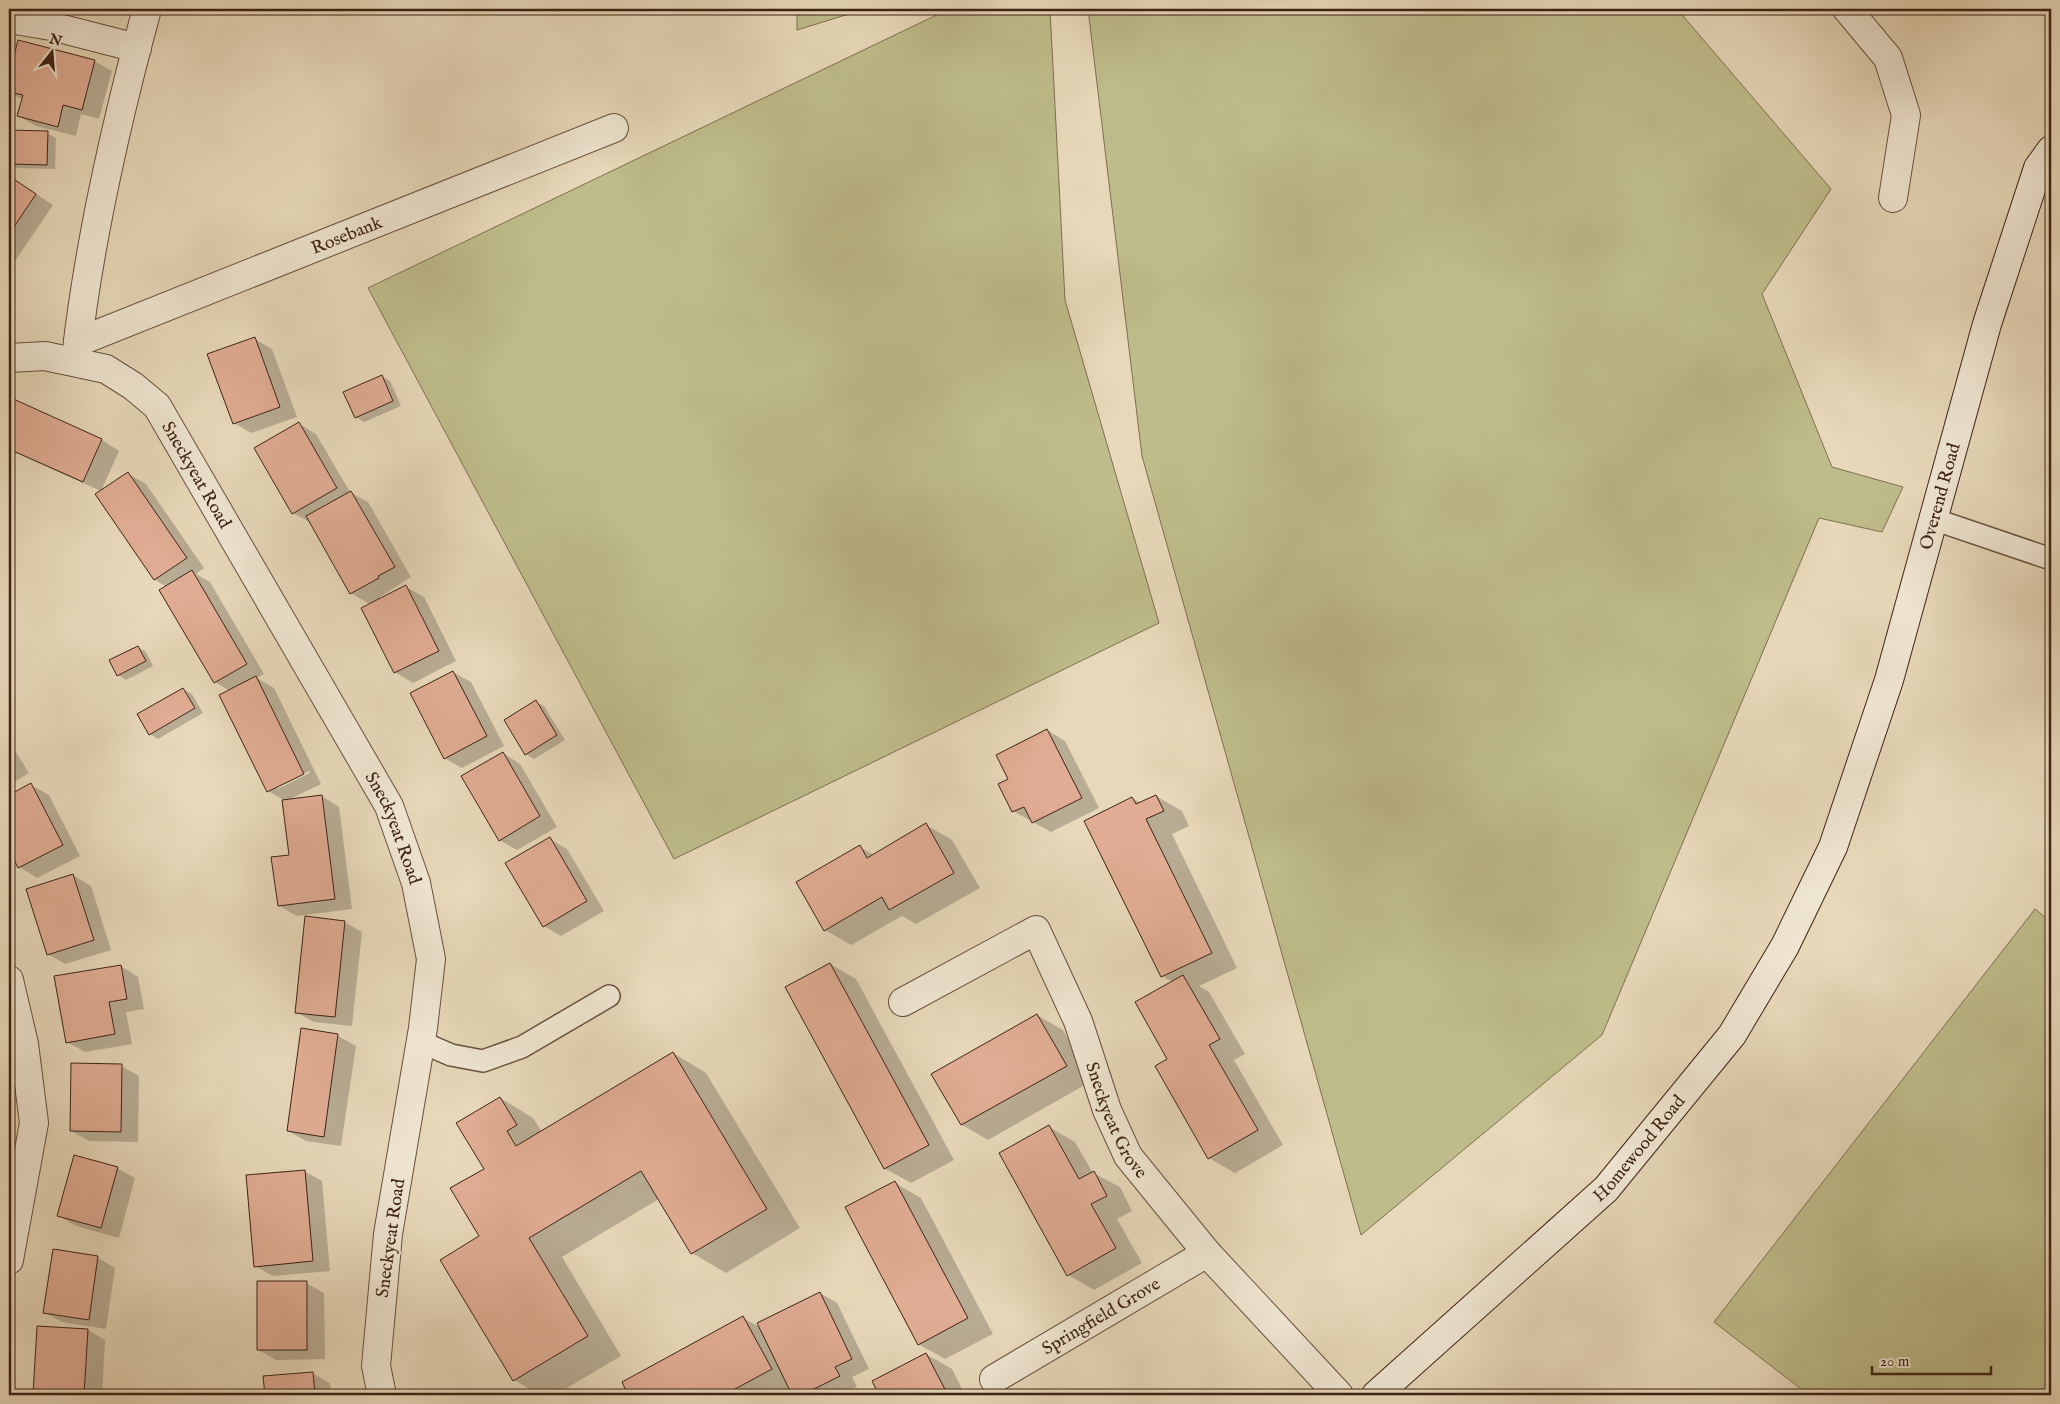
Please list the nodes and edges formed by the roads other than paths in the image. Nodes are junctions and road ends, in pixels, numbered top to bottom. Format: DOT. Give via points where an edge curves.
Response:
graph roads {
  1 [pos="147,9"];
  2 [pos="1847,9"];
  3 [pos="9,19"];
  4 [pos="137,48"];
  5 [pos="614,128"];
  6 [pos="2051,150"];
  7 [pos="1893,198"];
  8 [pos="77,352"];
  9 [pos="9,358"];
  10 [pos="1933,519"];
  11 [pos="2051,560"];
  12 [pos="1833,847"];
  13 [pos="9,980"];
  14 [pos="609,996"];
  15 [pos="903,1002"];
  16 [pos="421,1042"];
  17 [pos="1207,1253"];
  18 [pos="9,1260"];
  19 [pos="994,1379"];
  20 [pos="382,1395"];
  21 [pos="1339,1395"];
  22 [pos="1376,1395"];
  1 -- 4 [label="street"];
  2 -- 7 [label="street" via="1888,58 1906,115"];
  3 -- 4 [label="street"];
  4 -- 8 [label="street" via="105,184"];
  5 -- 8 [label="street, Rosebank"];
  6 -- 10 [label="street, Overend Road" via="2038,168 1993,306"];
  8 -- 9 [label="street, Sneckyeat Road"];
  8 -- 16 [label="street, Sneckyeat Road" via="134,386 157,406 389,806 416,882 431,959"];
  10 -- 11 [label="lane"];
  10 -- 12 [label="street, Overend Road" via="1889,680"];
  12 -- 22 [label="street, Homewood Road" via="1785,946 1732,1035 1606,1189"];
  13 -- 18 [label="street" via="24,1044 34,1123"];
  14 -- 16 [label="lane" via="522,1047 483,1061 451,1055"];
  15 -- 17 [label="street, Sneckyeat Grove" via="1036,930 1078,1021 1107,1110 1128,1156"];
  16 -- 20 [label="street, Sneckyeat Road" via="388,1234 376,1366"];
  17 -- 19 [label="street, Springfield Grove"];
  17 -- 21 [label="street, Sneckyeat Grove"];
}
